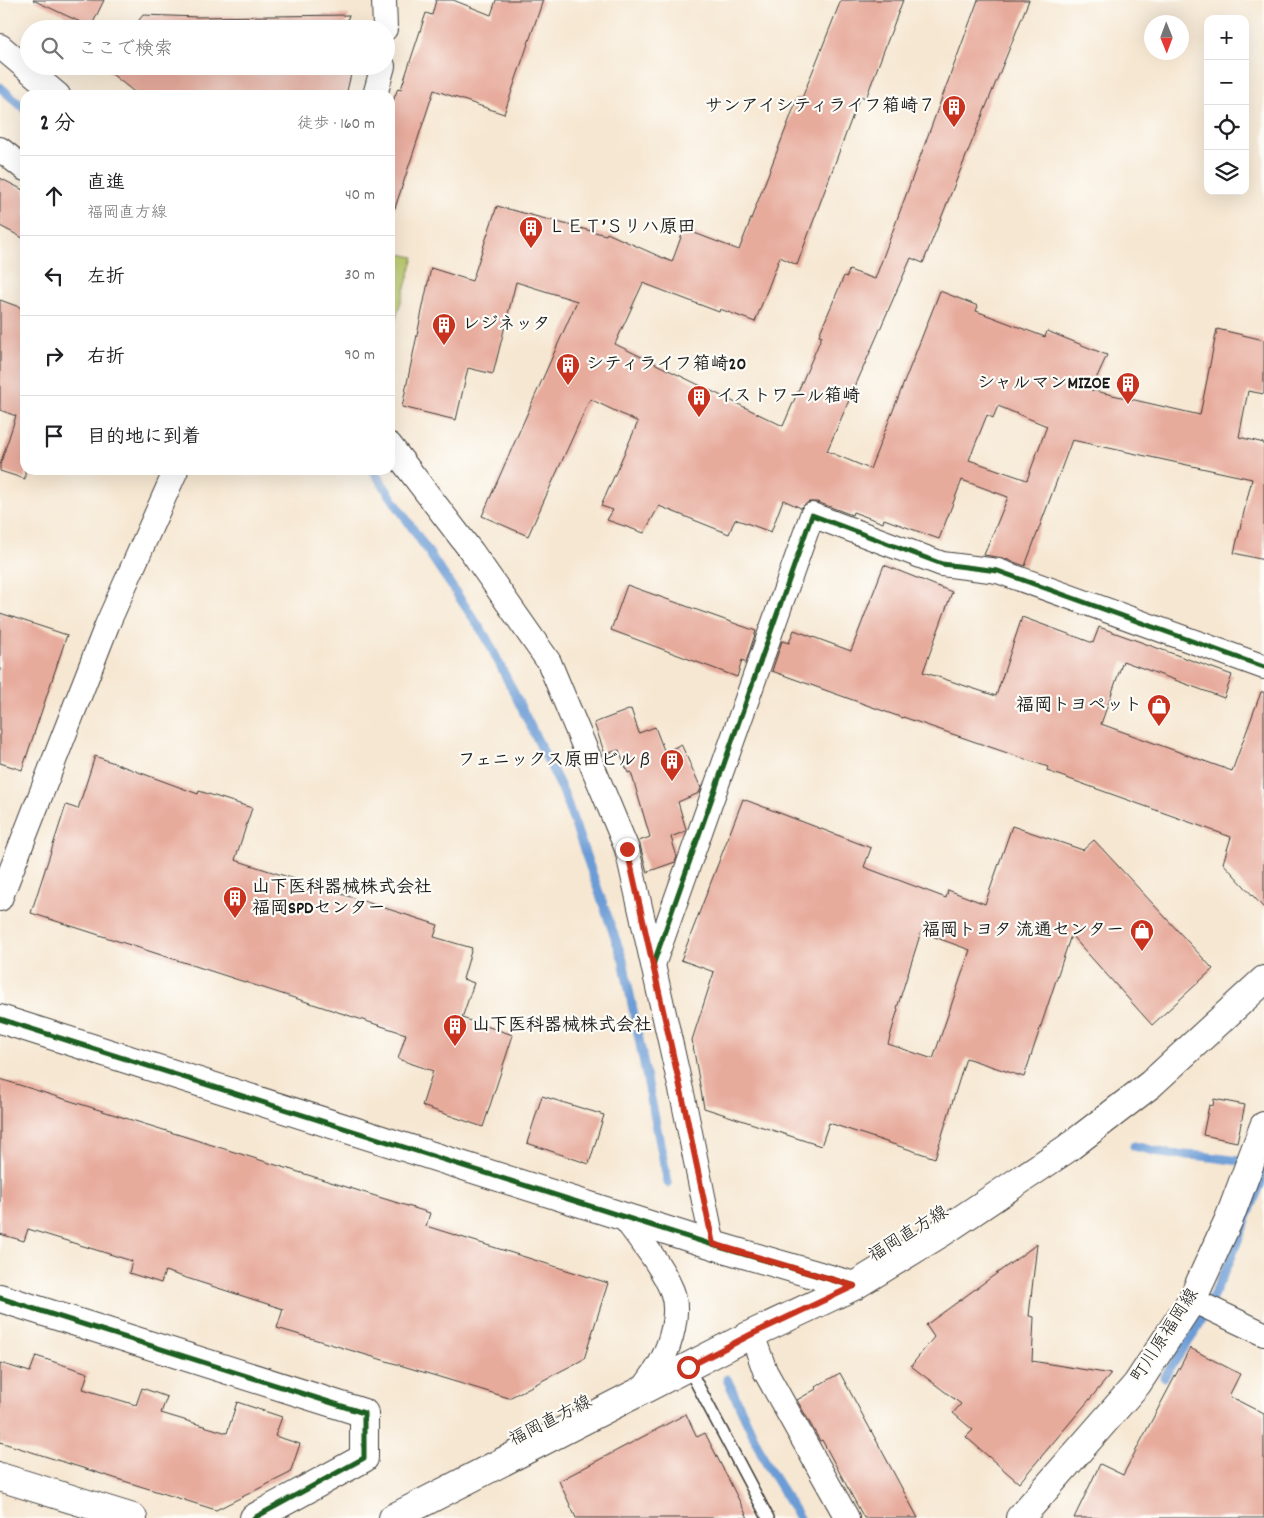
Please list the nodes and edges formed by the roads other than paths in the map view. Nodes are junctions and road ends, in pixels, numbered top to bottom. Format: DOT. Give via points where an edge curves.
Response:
graph roads {
  1 [pos="384,0"];
  2 [pos="385,20"];
  3 [pos="0,46"];
  4 [pos="20,63"];
  5 [pos="34,75"];
  6 [pos="381,75"];
  7 [pos="52,90"];
  8 [pos="376,90"];
  9 [pos="0,149"];
  10 [pos="20,165"];
  11 [pos="395,452"];
  12 [pos="174,475"];
  13 [pos="1264,667"];
  14 [pos="0,898"];
  15 [pos="653,965"];
  16 [pos="1264,980"];
  17 [pos="0,1019"];
  18 [pos="1264,1126"];
  19 [pos="624,1216"];
  20 [pos="713,1244"];
  21 [pos="854,1286"];
  22 [pos="0,1298"];
  23 [pos="1192,1300"];
  24 [pos="752,1334"];
  25 [pos="1264,1334"];
  26 [pos="688,1367"];
  27 [pos="642,1391"];
  28 [pos="0,1477"];
  29 [pos="134,1518"];
  30 [pos="254,1518"];
  31 [pos="393,1518"];
  32 [pos="768,1518"];
  33 [pos="847,1518"];
  34 [pos="1020,1518"];
  1 -- 2 [label="street"];
  3 -- 4 [label="street"];
  5 -- 7 [label="street"];
  6 -- 8 [label="street"];
  9 -- 10 [label="street"];
  11 -- 15 [label="street" via="472,552 549,662 627,849"];
  12 -- 14 [label="street" via="107,625"];
  13 -- 15 [label="street" via="998,571 942,564 812,515"];
  15 -- 20 [label="street"];
  16 -- 21 [label="street, 福岡直方線" via="1151,1084 1068,1148"];
  17 -- 19 [label="street"];
  18 -- 23 [label="street, 町川原福岡線" via="1229,1219"];
  19 -- 20 [label="street"];
  19 -- 27 [label="street" via="673,1293 675,1316 671,1340"];
  20 -- 21 [label="street"];
  21 -- 24 [label="street, 福岡直方線"];
  22 -- 30 [label="street" via="364,1413 364,1458"];
  23 -- 25 [label="street"];
  23 -- 34 [label="street, 町川原福岡線" via="1137,1384"];
  24 -- 26 [label="street, 福岡直方線"];
  24 -- 33 [label="street" via="765,1371"];
  26 -- 27 [label="street, 福岡直方線"];
  26 -- 32 [label="lane"];
  27 -- 31 [label="street, 福岡直方線"];
  28 -- 29 [label="street"];
}
